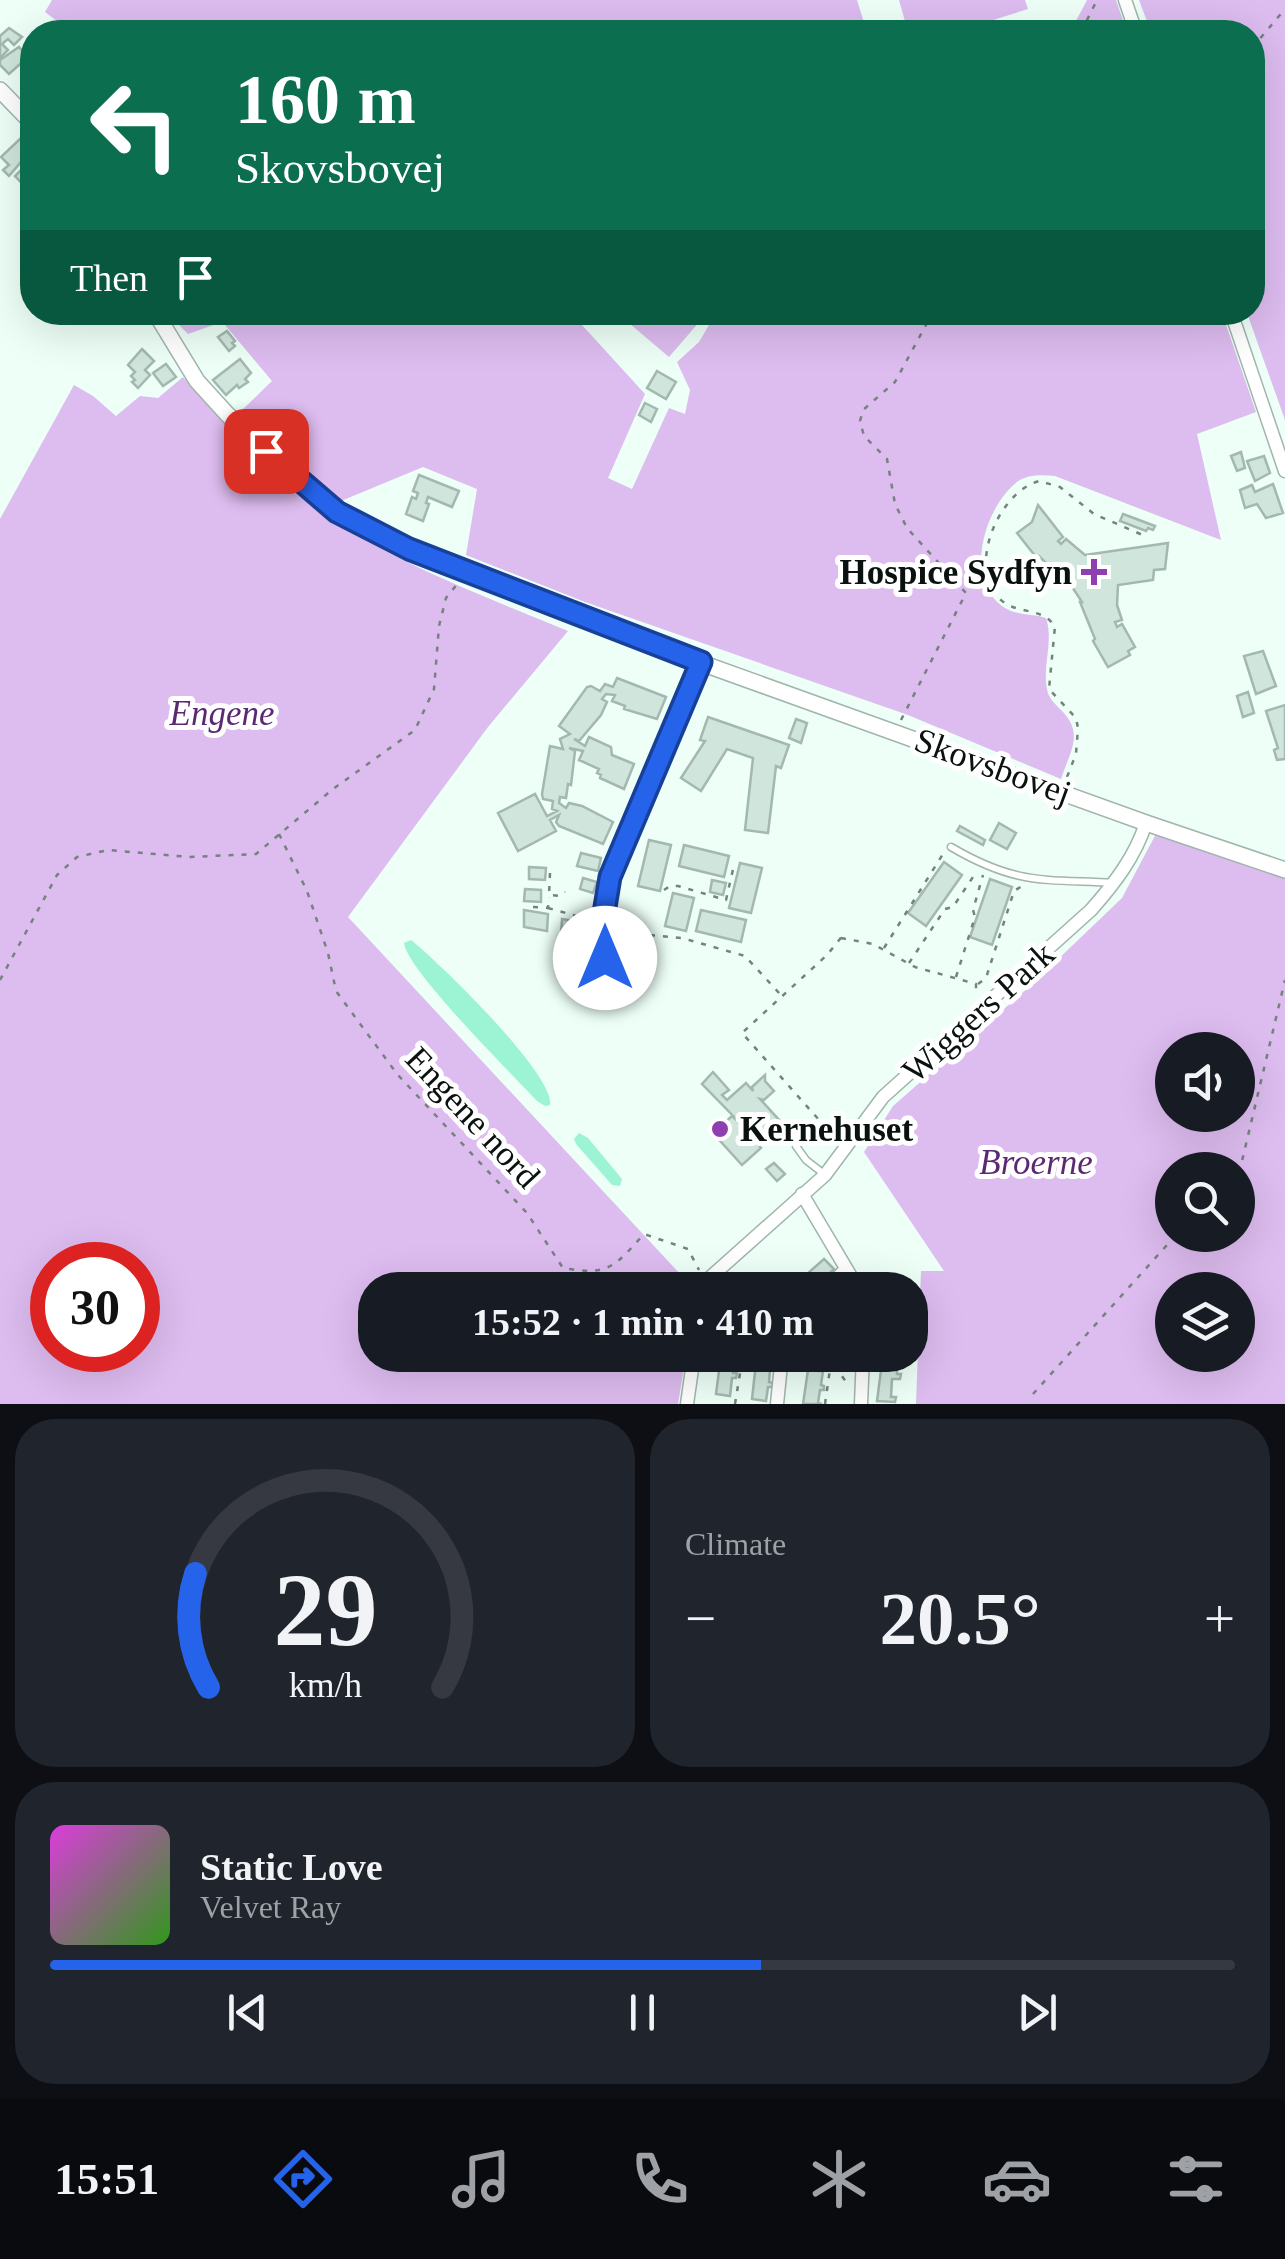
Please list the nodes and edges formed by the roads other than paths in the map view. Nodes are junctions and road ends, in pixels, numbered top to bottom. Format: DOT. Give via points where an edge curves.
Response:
graph roads {
  1 [pos="0,90"];
  2 [pos="20,111"];
  3 [pos="163,325"];
  4 [pos="1235,325"];
  5 [pos="1285,471"];
  6 [pos="701,662"];
  7 [pos="1146,823"];
  8 [pos="952,848"];
  9 [pos="1285,870"];
  10 [pos="1115,883"];
  11 [pos="606,938"];
  12 [pos="623,938"];
  13 [pos="605,958"];
  14 [pos="796,1146"];
  15 [pos="825,1175"];
  16 [pos="802,1194"];
  17 [pos="846,1269"];
  18 [pos="719,1272"];
  19 [pos="843,1272"];
  20 [pos="848,1272"];
  21 [pos="691,1372"];
  22 [pos="780,1372"];
  23 [pos="862,1372"];
  24 [pos="861,1399"];
  25 [pos="686,1404"];
  26 [pos="776,1404"];
  1 -- 2 [label="street"];
  3 -- 6 [label="street, Skovsbovej" via="227,414 337,512 466,574"];
  4 -- 5 [label="street"];
  6 -- 7 [label="street, Skovsbovej"];
  6 -- 11 [label="street" via="610,877"];
  7 -- 9 [label="street, Skovsbovej"];
  7 -- 10 [label="street, Wiggers Park"];
  8 -- 10 [label="lane" via="1024,878"];
  10 -- 15 [label="street, Wiggers Park" via="883,1097"];
  11 -- 12 [label="street"];
  11 -- 13 [label="street"];
  14 -- 15 [label="lane"];
  15 -- 16 [label="street, Wiggers Park"];
  16 -- 17 [label="street"];
  16 -- 18 [label="street, Wiggers Park"];
  17 -- 19 [label="street"];
  17 -- 20 [label="street"];
  21 -- 25 [label="street"];
  22 -- 26 [label="street"];
  23 -- 24 [label="street"];
}
